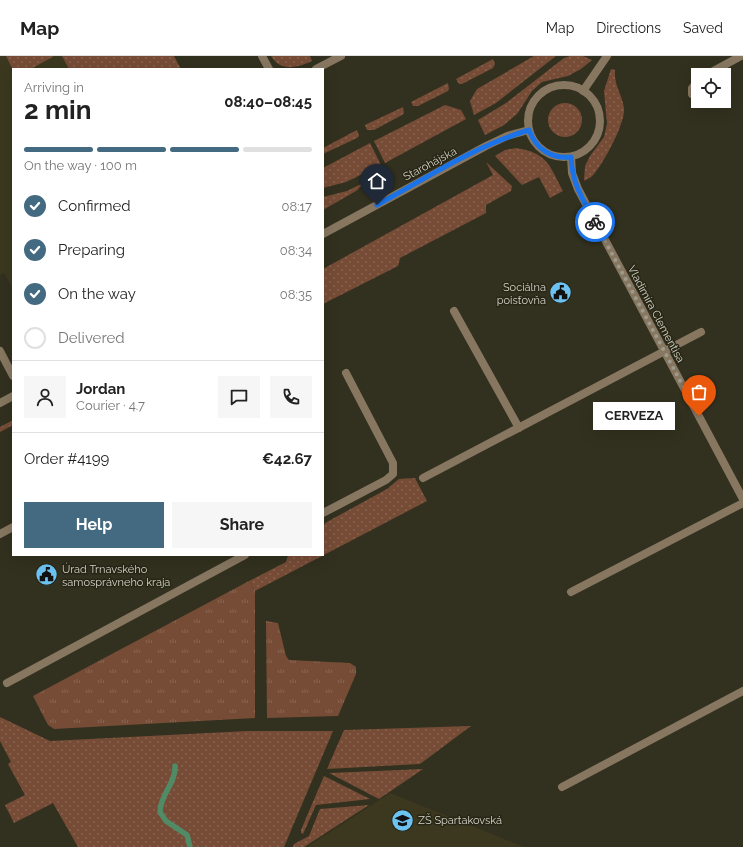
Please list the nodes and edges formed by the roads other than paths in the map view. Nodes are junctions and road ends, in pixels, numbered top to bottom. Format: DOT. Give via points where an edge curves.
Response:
graph roads {
  1 [pos="262,56"];
  2 [pos="341,56"];
  3 [pos="608,56"];
  4 [pos="741,56"];
  5 [pos="268,68"];
  6 [pos="318,68"];
  7 [pos="719,68"];
  8 [pos="583,91"];
  9 [pos="529,130"];
  10 [pos="571,157"];
  11 [pos="324,233"];
  12 [pos="454,311"];
  13 [pos="701,332"];
  14 [pos="0,351"];
  15 [pos="664,351"];
  16 [pos="346,373"];
  17 [pos="12,374"];
  18 [pos="12,397"];
  19 [pos="0,403"];
  20 [pos="518,428"];
  21 [pos="423,478"];
  22 [pos="743,499"];
  23 [pos="743,502"];
  24 [pos="324,512"];
  25 [pos="12,528"];
  26 [pos="0,534"];
  27 [pos="243,556"];
  28 [pos="571,592"];
  29 [pos="7,683"];
  30 [pos="743,691"];
  31 [pos="562,787"];
  1 -- 5 [label="street"];
  2 -- 6 [label="street"];
  3 -- 8 [label="street"];
  4 -- 7 [label="street"];
  8 -- 9 [label="street" via="563,86 543,92 530,109"];
  8 -- 10 [label="street" via="596,105 600,118 599,131 588,148"];
  9 -- 10 [label="street" via="535,142 545,152 557,157"];
  9 -- 11 [label="street, Starohájska" via="507,136 486,146"];
  10 -- 15 [label="street, Vladimíra Clementisa" via="572,173 578,189"];
  12 -- 20 [label="street"];
  13 -- 15 [label="street"];
  14 -- 17 [label="street"];
  15 -- 20 [label="street"];
  15 -- 22 [label="street, Vladimíra Clementisa"];
  16 -- 24 [label="street" via="394,463 393,474"];
  18 -- 19 [label="street"];
  20 -- 21 [label="street"];
  23 -- 28 [label="street"];
  25 -- 26 [label="street"];
  27 -- 29 [label="street"];
  30 -- 31 [label="street"];
}
